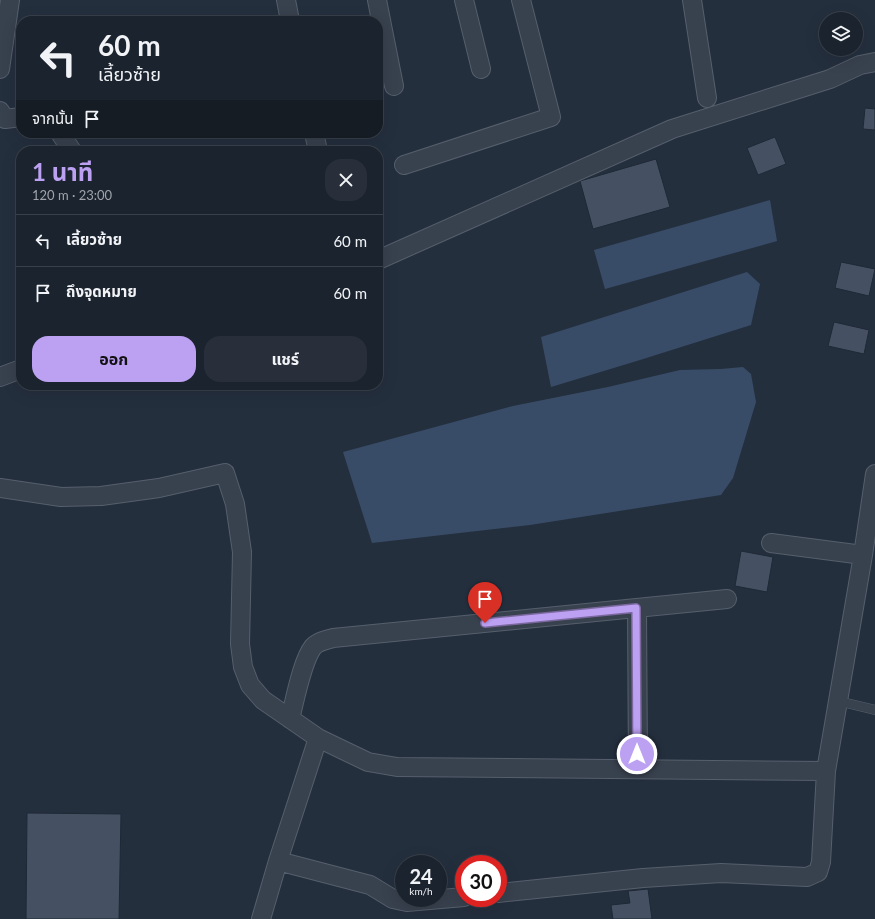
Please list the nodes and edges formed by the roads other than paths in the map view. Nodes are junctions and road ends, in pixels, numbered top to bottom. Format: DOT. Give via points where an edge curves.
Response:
graph roads {
  1 [pos="10,0"];
  2 [pos="286,0"];
  3 [pos="377,0"];
  4 [pos="464,0"];
  5 [pos="521,0"];
  6 [pos="692,0"];
  7 [pos="289,16"];
  8 [pos="380,16"];
  9 [pos="383,30"];
  10 [pos="875,62"];
  11 [pos="0,69"];
  12 [pos="481,69"];
  13 [pos="394,86"];
  14 [pos="707,98"];
  15 [pos="0,111"];
  16 [pos="16,118"];
  17 [pos="404,165"];
  18 [pos="383,258"];
  19 [pos="16,371"];
  20 [pos="0,377"];
  21 [pos="875,474"];
  22 [pos="1,485"];
  23 [pos="771,543"];
  24 [pos="863,555"];
  25 [pos="727,599"];
  26 [pos="636,608"];
  27 [pos="838,701"];
  28 [pos="875,710"];
  29 [pos="290,719"];
  30 [pos="318,738"];
  31 [pos="638,769"];
  32 [pos="826,771"];
  33 [pos="278,861"];
  34 [pos="507,892"];
  35 [pos="455,898"];
  36 [pos="261,919"];
  1 -- 11 [label="street"];
  2 -- 7 [label="street"];
  3 -- 8 [label="street"];
  4 -- 12 [label="street"];
  5 -- 17 [label="street" via="551,117"];
  6 -- 14 [label="street"];
  9 -- 13 [label="street"];
  10 -- 18 [label="street" via="860,65 830,79 672,129"];
  15 -- 16 [label="street" via="5,119"];
  19 -- 20 [label="street"];
  21 -- 24 [label="street"];
  22 -- 29 [label="street" via="61,497 101,496 159,488 224,473 235,504 242,552 240,644 243,667 250,685 264,700"];
  23 -- 24 [label="street"];
  24 -- 27 [label="street"];
  25 -- 26 [label="street"];
  26 -- 29 [label="street" via="322,641 314,647 303,667"];
  26 -- 31 [label="street"];
  27 -- 28 [label="lane"];
  27 -- 32 [label="street"];
  29 -- 30 [label="street"];
  30 -- 31 [label="street" via="368,762 398,767"];
  30 -- 33 [label="street"];
  31 -- 32 [label="street"];
  32 -- 34 [label="street" via="821,862 818,872 807,877 713,874 643,878"];
  33 -- 35 [label="street" via="370,885 393,899 407,902"];
  33 -- 36 [label="street"];
}
